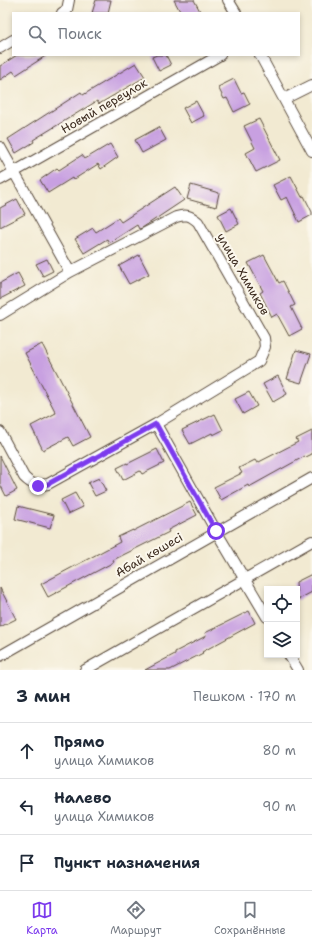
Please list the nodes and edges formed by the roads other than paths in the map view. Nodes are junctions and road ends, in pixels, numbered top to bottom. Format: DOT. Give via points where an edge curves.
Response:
graph roads {
  1 [pos="69,0"];
  2 [pos="228,0"];
  3 [pos="64,12"];
  4 [pos="235,12"];
  5 [pos="12,41"];
  6 [pos="0,48"];
  7 [pos="218,56"];
  8 [pos="261,56"];
  9 [pos="312,85"];
  10 [pos="284,99"];
  11 [pos="0,147"];
  12 [pos="312,151"];
  13 [pos="14,172"];
  14 [pos="0,180"];
  15 [pos="70,272"];
  16 [pos="0,315"];
  17 [pos="156,424"];
  18 [pos="0,432"];
  19 [pos="312,478"];
  20 [pos="216,531"];
  21 [pos="312,541"];
  22 [pos="244,578"];
  23 [pos="264,612"];
  24 [pos="0,656"];
  25 [pos="291,658"];
  26 [pos="85,670"];
  27 [pos="298,670"];
  1 -- 3 [label="street" via="68,10"];
  2 -- 4 [label="street"];
  5 -- 6 [label="street"];
  7 -- 13 [label="street, Новый переулок"];
  8 -- 10 [label="street"];
  9 -- 10 [label="street"];
  10 -- 12 [label="street"];
  11 -- 13 [label="street"];
  13 -- 14 [label="street, Новый переулок"];
  13 -- 15 [label="street"];
  15 -- 16 [label="street, улица Химиков"];
  15 -- 17 [label="street, улица Химиков" via="176,217 185,214 192,216 198,222 264,338 265,348 260,361"];
  17 -- 18 [label="street, улица Химиков" via="48,484 38,486 24,477"];
  17 -- 20 [label="street"];
  19 -- 20 [label="street, Абай көшесі"];
  20 -- 22 [label="street"];
  20 -- 24 [label="street, Абай көшесі"];
  21 -- 22 [label="street"];
  22 -- 23 [label="street"];
  22 -- 26 [label="street"];
  25 -- 27 [label="street"];
}
